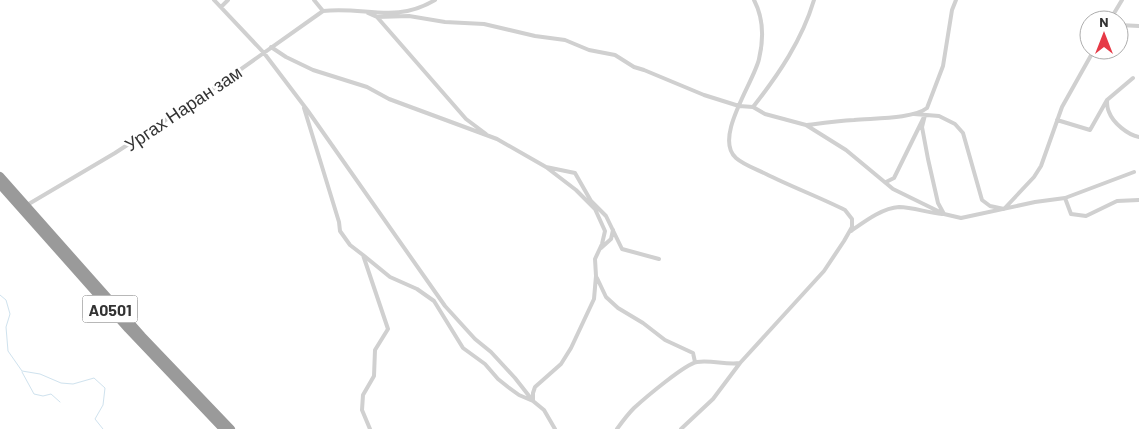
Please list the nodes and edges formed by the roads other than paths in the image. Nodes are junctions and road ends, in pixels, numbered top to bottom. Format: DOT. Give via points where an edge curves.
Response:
graph roads {
  1 [pos="214,0"];
  2 [pos="228,0"];
  3 [pos="314,0"];
  4 [pos="435,0"];
  5 [pos="754,0"];
  6 [pos="814,0"];
  7 [pos="956,0"];
  8 [pos="221,7"];
  9 [pos="323,11"];
  10 [pos="368,13"];
  11 [pos="377,17"];
  12 [pos="272,47"];
  13 [pos="264,53"];
  14 [pos="1089,60"];
  15 [pos="1133,78"];
  16 [pos="1106,100"];
  17 [pos="303,106"];
  18 [pos="739,106"];
  19 [pos="753,107"];
  20 [pos="914,114"];
  21 [pos="925,115"];
  22 [pos="1057,120"];
  23 [pos="806,125"];
  24 [pos="489,136"];
  25 [pos="1139,137"];
  26 [pos="546,167"];
  27 [pos="1134,172"];
  28 [pos="2,181"];
  29 [pos="886,182"];
  30 [pos="1065,198"];
  31 [pos="1139,200"];
  32 [pos="27,205"];
  33 [pos="595,209"];
  34 [pos="1004,209"];
  35 [pos="944,214"];
  36 [pos="613,229"];
  37 [pos="849,232"];
  38 [pos="599,250"];
  39 [pos="363,255"];
  40 [pos="658,259"];
  41 [pos="596,276"];
  42 [pos="695,362"];
  43 [pos="740,363"];
  44 [pos="533,401"];
  45 [pos="223,429"];
  46 [pos="231,429"];
  47 [pos="370,429"];
  48 [pos="555,429"];
  49 [pos="617,429"];
  50 [pos="681,429"];
  1 -- 8 [label="street"];
  2 -- 8 [label="street"];
  3 -- 9 [label="street"];
  4 -- 10 [label="street" via="401,13"];
  5 -- 18 [label="street" via="761,18 762,40 759,60"];
  6 -- 19 [label="street" via="808,22 795,46"];
  7 -- 20 [label="street" via="941,72 927,108"];
  8 -- 13 [label="street"];
  9 -- 10 [label="street" via="341,9"];
  9 -- 12 [label="street, Ургах Наран зам"];
  10 -- 11 [label="street"];
  11 -- 18 [label="street" via="409,16 469,22 565,40 615,55 634,67"];
  11 -- 24 [label="street" via="466,119"];
  12 -- 13 [label="street, Ургах Наран зам"];
  12 -- 24 [label="street" via="313,70 367,87 389,99"];
  13 -- 17 [label="street"];
  13 -- 32 [label="street, Ургах Наран зам" via="115,154"];
  14 -- 22 [label="street"];
  15 -- 16 [label="street"];
  16 -- 22 [label="street" via="1090,130"];
  16 -- 25 [label="street" via="1109,114 1133,136"];
  17 -- 39 [label="street" via="340,231"];
  17 -- 44 [label="street" via="445,306"];
  18 -- 19 [label="street"];
  18 -- 37 [label="street" via="730,130 729,146 734,157 845,210 852,219"];
  19 -- 23 [label="street" via="765,114"];
  20 -- 21 [label="street"];
  20 -- 23 [label="street"];
  21 -- 29 [label="street" via="894,178"];
  21 -- 34 [label="street" via="939,116 955,124 963,133 982,200 990,206"];
  21 -- 35 [label="street" via="922,128 928,160 938,203"];
  22 -- 34 [label="street" via="1041,166"];
  23 -- 29 [label="street" via="846,150"];
  24 -- 26 [label="street"];
  26 -- 33 [label="street"];
  26 -- 36 [label="street" via="575,173"];
  27 -- 30 [label="street"];
  28 -- 32 [label="highway, A0501"];
  28 -- 45 [label="highway, A0501" via="128,329"];
  29 -- 35 [label="street" via="893,189"];
  30 -- 31 [label="street" via="1071,214 1086,216 1117,201"];
  30 -- 34 [label="street"];
  32 -- 46 [label="highway, A0501" via="142,336"];
  33 -- 36 [label="street"];
  33 -- 38 [label="street" via="604,231"];
  34 -- 35 [label="street" via="961,218"];
  35 -- 37 [label="street" via="893,208"];
  36 -- 38 [label="street" via="611,239"];
  36 -- 40 [label="street" via="622,249"];
  37 -- 43 [label="street" via="824,271"];
  38 -- 41 [label="street" via="595,259"];
  39 -- 44 [label="street" via="390,277 434,301 463,348 508,387"];
  39 -- 47 [label="street" via="388,329 375,350 374,376 363,395 362,410"];
  41 -- 42 [label="street" via="606,297 618,308 665,340 692,353"];
  41 -- 44 [label="street" via="594,300 571,348 561,364 535,387"];
  42 -- 43 [label="street"];
  42 -- 49 [label="street" via="633,409"];
  43 -- 50 [label="street" via="713,398"];
  44 -- 48 [label="street" via="544,410"];
}
